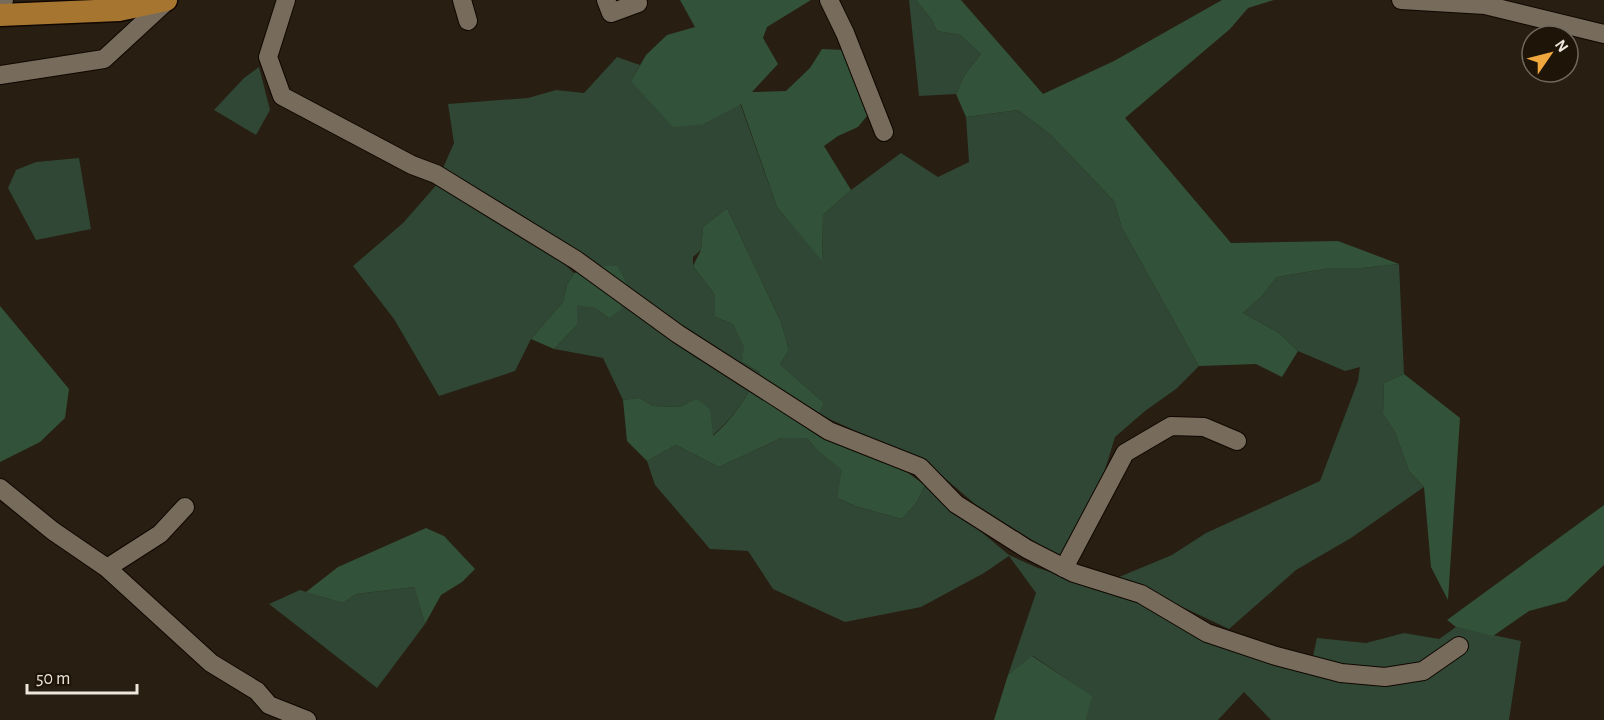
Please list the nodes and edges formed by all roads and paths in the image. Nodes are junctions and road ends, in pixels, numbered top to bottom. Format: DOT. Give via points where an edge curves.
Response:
graph roads {
  1 [pos="4,0"];
  2 [pos="167,0"];
  3 [pos="286,0"];
  4 [pos="462,0"];
  5 [pos="606,0"];
  6 [pos="829,0"];
  7 [pos="1401,0"];
  8 [pos="0,1"];
  9 [pos="638,3"];
  10 [pos="0,15"];
  11 [pos="468,21"];
  12 [pos="1604,34"];
  13 [pos="0,75"];
  14 [pos="884,132"];
  15 [pos="1237,441"];
  16 [pos="0,488"];
  17 [pos="185,507"];
  18 [pos="107,568"];
  19 [pos="1064,568"];
  20 [pos="1459,646"];
  21 [pos="307,720"];
  1 -- 8 [label="street"];
  2 -- 10 [label="main road" via="118,10"];
  2 -- 13 [label="street" via="104,59"];
  3 -- 19 [label="street" via="268,57 282,96 436,174 576,260 678,334 829,431 920,468 956,504"];
  4 -- 11 [label="street"];
  5 -- 9 [label="street" via="611,13"];
  6 -- 14 [label="street"];
  7 -- 12 [label="street" via="1485,5"];
  15 -- 19 [label="street" via="1204,427 1171,426 1125,453"];
  16 -- 18 [label="street"];
  17 -- 18 [label="street" via="160,534"];
  18 -- 21 [label="street" via="211,663 257,691 269,705"];
  19 -- 20 [label="street" via="1141,594 1207,633 1341,673 1385,677 1423,671"];
}
